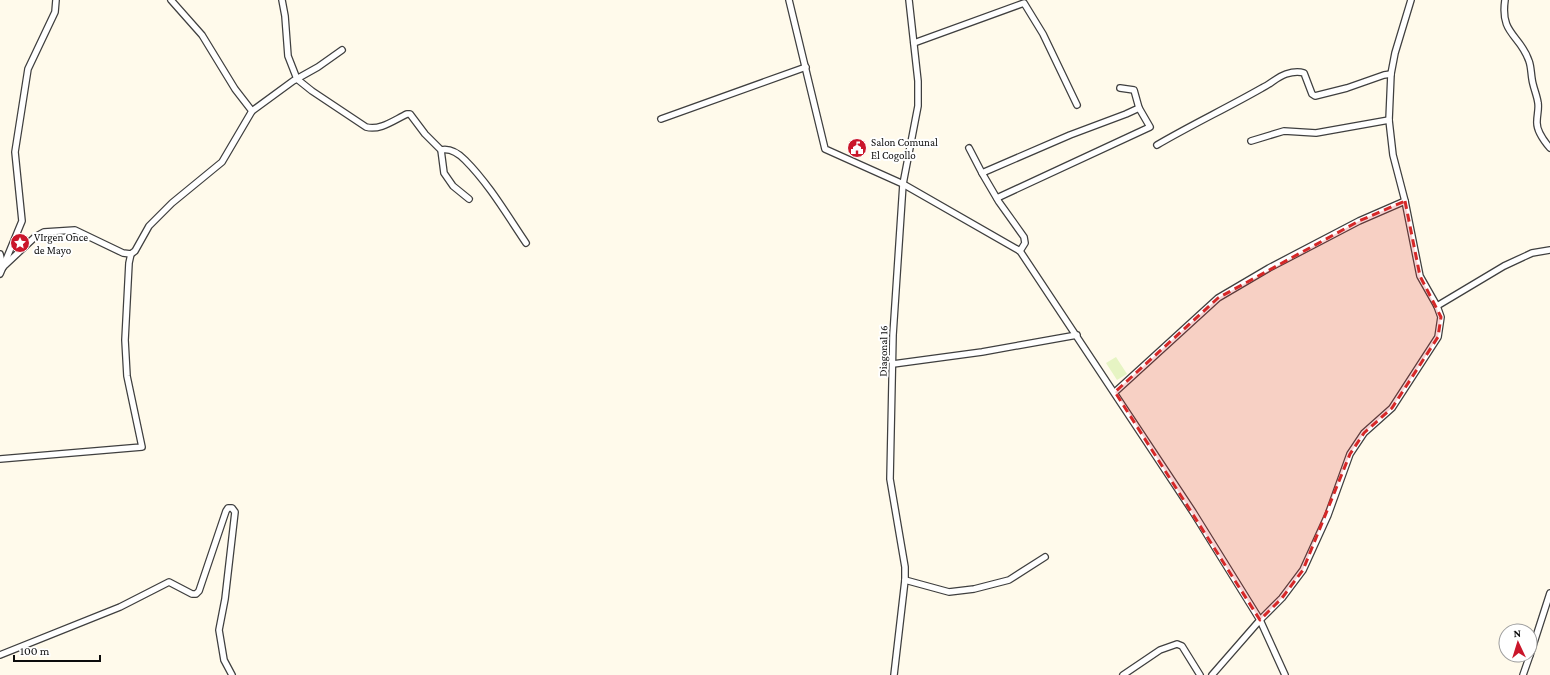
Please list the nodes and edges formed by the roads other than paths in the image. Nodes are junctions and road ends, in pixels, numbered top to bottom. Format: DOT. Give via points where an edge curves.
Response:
graph roads {
  1 [pos="56,0"];
  2 [pos="171,0"];
  3 [pos="282,0"];
  4 [pos="790,0"];
  5 [pos="909,0"];
  6 [pos="1411,0"];
  7 [pos="1506,0"];
  8 [pos="914,43"];
  9 [pos="342,50"];
  10 [pos="806,67"];
  11 [pos="1391,74"];
  12 [pos="297,79"];
  13 [pos="1120,88"];
  14 [pos="1076,104"];
  15 [pos="1139,108"];
  16 [pos="252,111"];
  17 [pos="661,119"];
  18 [pos="1389,120"];
  19 [pos="1251,141"];
  20 [pos="1157,145"];
  21 [pos="969,148"];
  22 [pos="1550,148"];
  23 [pos="441,150"];
  24 [pos="982,172"];
  25 [pos="903,184"];
  26 [pos="997,198"];
  27 [pos="469,199"];
  28 [pos="1405,201"];
  29 [pos="526,243"];
  30 [pos="1020,250"];
  31 [pos="1550,250"];
  32 [pos="0,254"];
  33 [pos="131,254"];
  34 [pos="3,267"];
  35 [pos="0,274"];
  36 [pos="1437,306"];
  37 [pos="1077,335"];
  38 [pos="893,364"];
  39 [pos="1115,392"];
  40 [pos="0,459"];
  41 [pos="1046,557"];
  42 [pos="905,580"];
  43 [pos="1550,593"];
  44 [pos="1260,620"];
  45 [pos="1538,630"];
  46 [pos="0,655"];
  47 [pos="1527,663"];
  48 [pos="232,675"];
  49 [pos="894,675"];
  50 [pos="1123,675"];
  51 [pos="1200,675"];
  52 [pos="1212,675"];
  53 [pos="1285,675"];
  54 [pos="1523,675"];
  1 -- 34 [label="street" via="55,12 28,69 15,152 22,221"];
  2 -- 16 [label="street" via="202,35 235,89"];
  3 -- 12 [label="street" via="288,56"];
  4 -- 10 [label="street"];
  5 -- 8 [label="street, Diagonal 16"];
  6 -- 11 [label="street"];
  7 -- 22 [label="street" via="1506,24 1530,62 1538,104 1537,126"];
  8 -- 14 [label="street" via="1024,3 1043,34"];
  8 -- 25 [label="street, Diagonal 16" via="918,106"];
  9 -- 12 [label="street"];
  10 -- 17 [label="street"];
  10 -- 25 [label="street" via="825,149"];
  11 -- 18 [label="street"];
  11 -- 20 [label="street" via="1314,96 1304,73 1285,74 1264,88 1188,126"];
  12 -- 16 [label="street"];
  12 -- 23 [label="street" via="372,129 410,114"];
  13 -- 15 [label="street" via="1134,90"];
  15 -- 24 [label="street"];
  15 -- 26 [label="street" via="1150,127"];
  16 -- 33 [label="street" via="222,162 172,203 149,226"];
  18 -- 19 [label="street" via="1316,133 1284,131"];
  18 -- 28 [label="street" via="1393,155"];
  21 -- 24 [label="street"];
  23 -- 27 [label="street" via="444,173 453,186"];
  23 -- 29 [label="street" via="449,149 465,160 476,172"];
  24 -- 26 [label="street"];
  25 -- 30 [label="street"];
  25 -- 38 [label="street, Diagonal 16"];
  26 -- 30 [label="street" via="1024,237 1025,243"];
  28 -- 36 [label="street" via="1420,276"];
  28 -- 39 [label="street" via="1359,221 1218,298"];
  30 -- 37 [label="street"];
  31 -- 36 [label="street" via="1532,253 1504,266"];
  32 -- 34 [label="street"];
  33 -- 34 [label="street" via="123,253 75,230 53,230 35,237"];
  33 -- 40 [label="street" via="126,300 125,347 127,376 142,446"];
  34 -- 35 [label="street"];
  36 -- 44 [label="street" via="1441,317 1438,337 1392,408 1364,433 1350,454 1328,515 1303,570 1282,598"];
  37 -- 38 [label="street" via="982,352"];
  37 -- 39 [label="street"];
  38 -- 42 [label="street, Diagonal 16" via="890,479"];
  39 -- 44 [label="street"];
  41 -- 42 [label="street" via="1010,580 974,590 949,592"];
  42 -- 49 [label="street, Diagonal 16"];
  43 -- 45 [label="street"];
  44 -- 52 [label="street"];
  44 -- 53 [label="street"];
  46 -- 48 [label="street" via="120,607 169,582 196,594 226,510 232,508 233,527 219,630 224,660"];
  47 -- 54 [label="street"];
  50 -- 51 [label="street" via="1160,650 1177,644 1182,646"];
}
